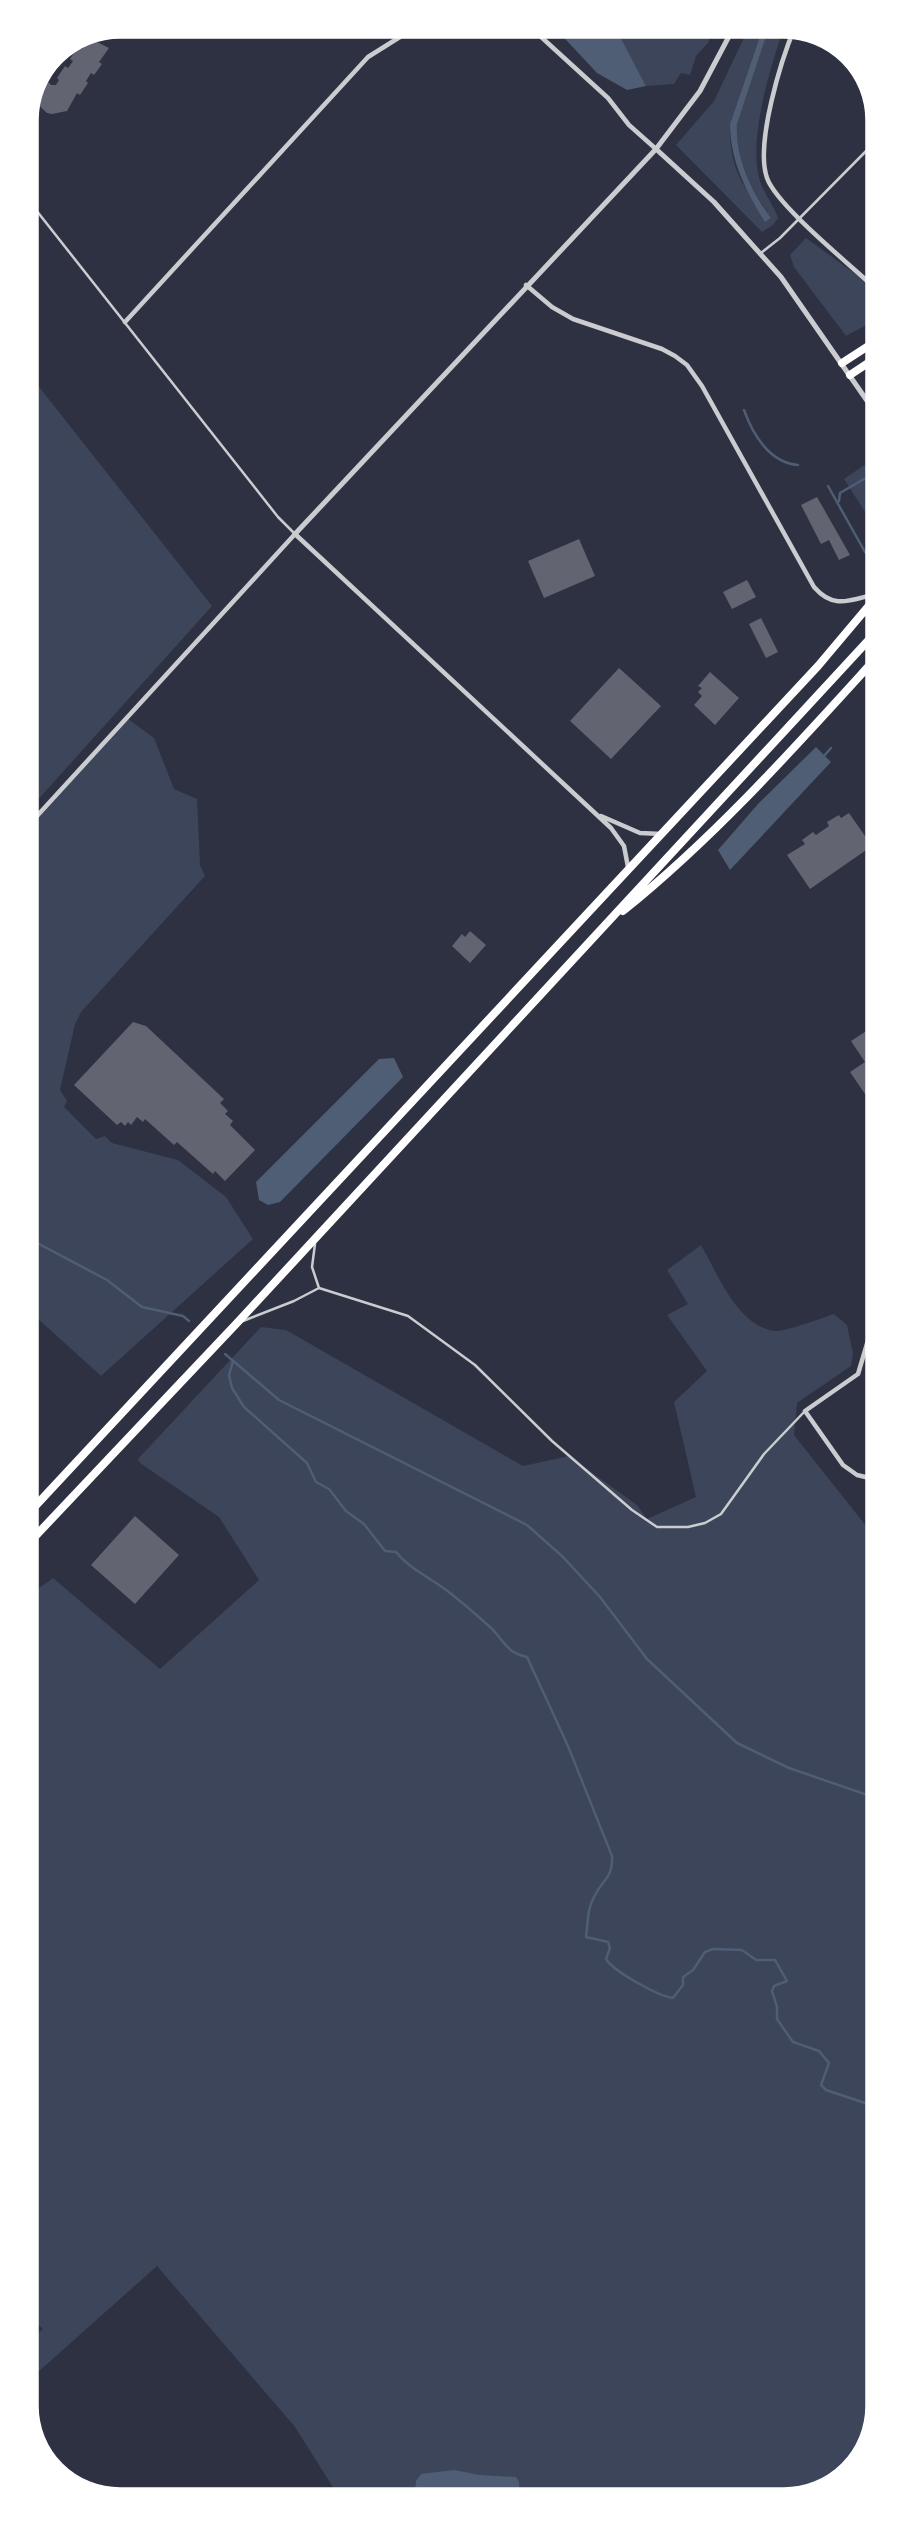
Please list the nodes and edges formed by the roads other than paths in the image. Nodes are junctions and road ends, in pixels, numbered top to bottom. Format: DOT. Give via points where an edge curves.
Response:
graph roads {
  1 [pos="397,37"];
  2 [pos="541,37"];
  3 [pos="729,37"];
  4 [pos="791,37"];
  5 [pos="656,149"];
  6 [pos="867,150"];
  7 [pos="37,211"];
  8 [pos="799,218"];
  9 [pos="761,253"];
  10 [pos="867,281"];
  11 [pos="526,285"];
  12 [pos="125,322"];
  13 [pos="867,347"];
  14 [pos="842,363"];
  15 [pos="867,364"];
  16 [pos="850,375"];
  17 [pos="867,400"];
  18 [pos="295,534"];
  19 [pos="867,597"];
  20 [pos="867,607"];
  21 [pos="867,642"];
  22 [pos="867,668"];
  23 [pos="597,814"];
  24 [pos="37,816"];
  25 [pos="662,834"];
  26 [pos="628,869"];
  27 [pos="596,933"];
  28 [pos="314,1238"];
  29 [pos="319,1288"];
  30 [pos="237,1323"];
  31 [pos="867,1344"];
  32 [pos="805,1410"];
  33 [pos="867,1477"];
  34 [pos="37,1504"];
  35 [pos="37,1534"];
  1 -- 12 [label="street" via="368,57"];
  2 -- 5 [label="street"];
  3 -- 5 [label="street" via="700,91"];
  4 -- 8 [label="street" via="777,83 764,154 768,180"];
  5 -- 9 [label="street"];
  5 -- 11 [label="street"];
  6 -- 8 [label="lane"];
  7 -- 12 [label="lane"];
  8 -- 9 [label="lane"];
  8 -- 10 [label="street"];
  9 -- 14 [label="street"];
  11 -- 18 [label="street"];
  11 -- 19 [label="street" via="565,315 662,349 687,365 814,587 838,603"];
  12 -- 18 [label="lane"];
  13 -- 14 [label="highway"];
  14 -- 16 [label="street"];
  15 -- 16 [label="highway"];
  16 -- 17 [label="street"];
  18 -- 23 [label="street"];
  18 -- 24 [label="street"];
  20 -- 25 [label="highway"];
  21 -- 27 [label="highway"];
  22 -- 27 [label="highway" via="723,821 664,878"];
  23 -- 25 [label="street" via="640,833"];
  23 -- 26 [label="street" via="624,846"];
  25 -- 26 [label="highway"];
  26 -- 34 [label="highway"];
  27 -- 28 [label="highway"];
  28 -- 29 [label="lane" via="312,1266"];
  28 -- 30 [label="highway"];
  29 -- 30 [label="lane"];
  29 -- 32 [label="lane" via="408,1316 475,1365 552,1441 657,1527 688,1527 721,1514 764,1454"];
  30 -- 35 [label="highway"];
  31 -- 32 [label="street" via="858,1374"];
  32 -- 33 [label="street" via="843,1465"];
}
